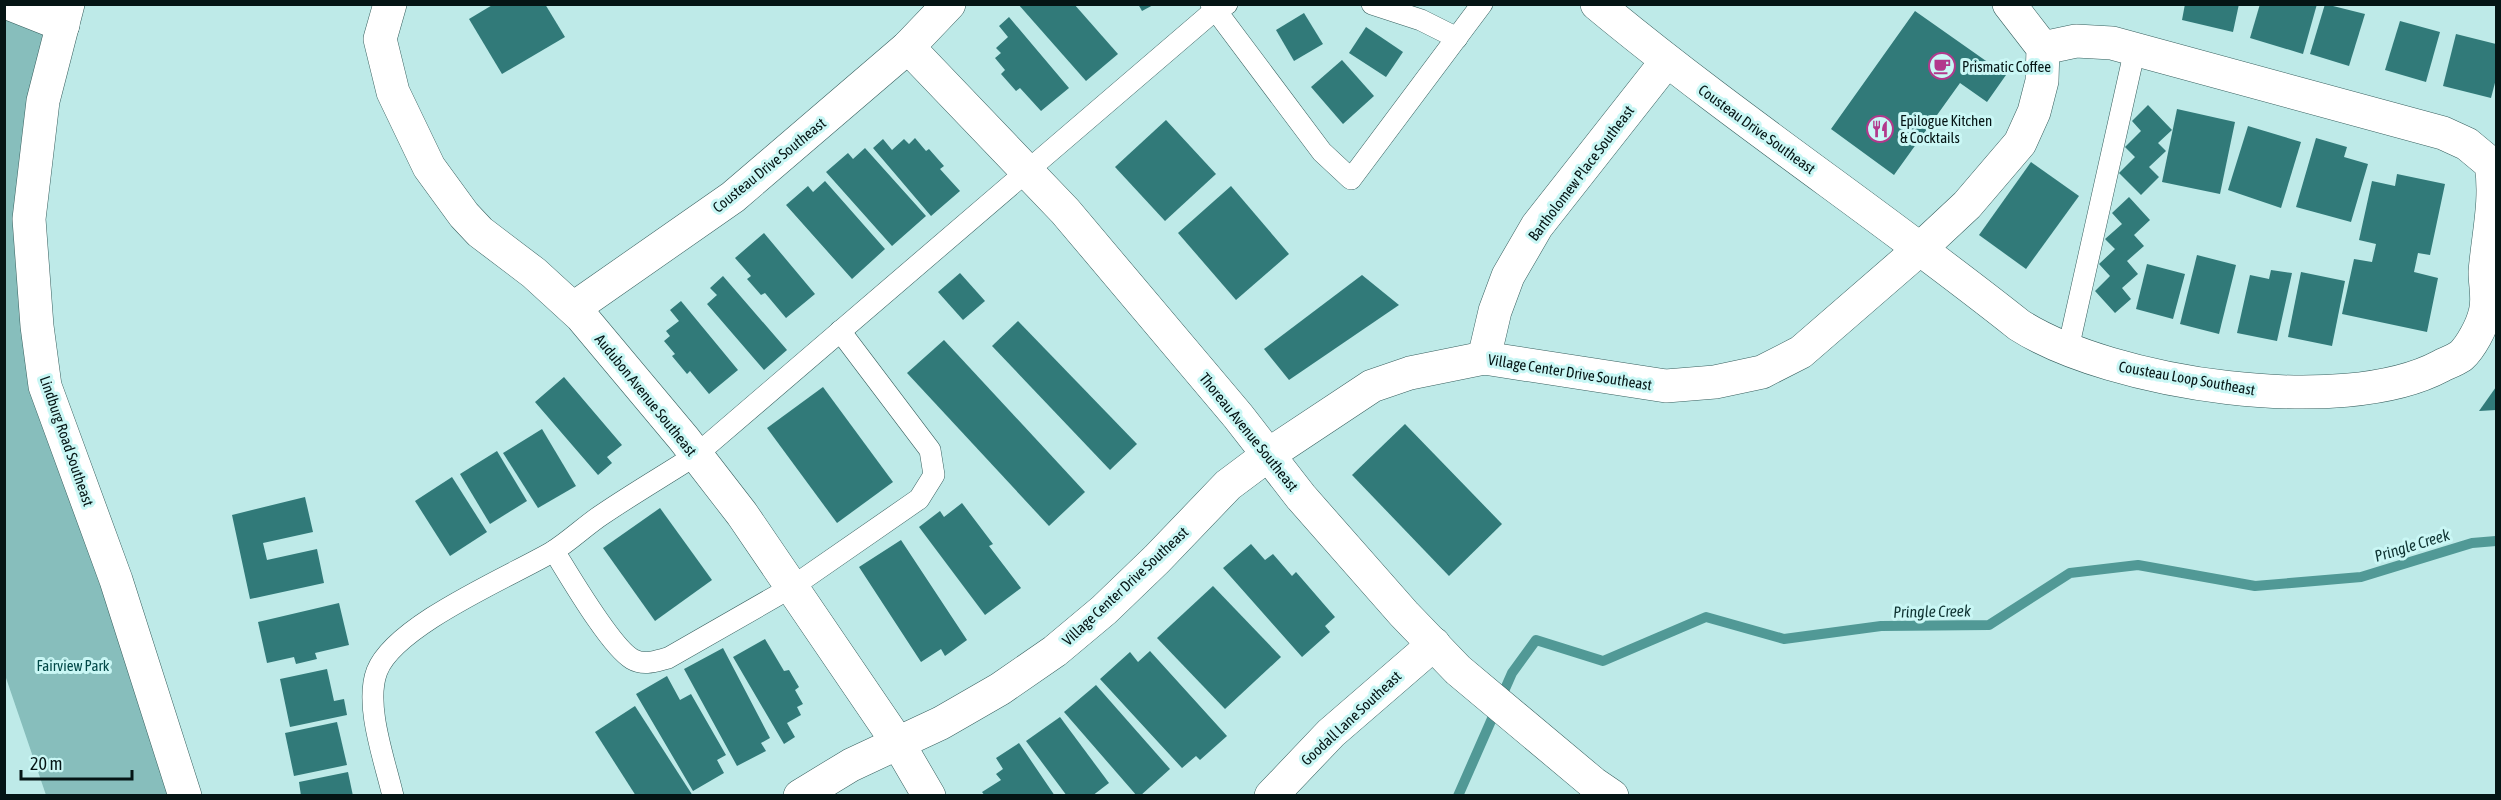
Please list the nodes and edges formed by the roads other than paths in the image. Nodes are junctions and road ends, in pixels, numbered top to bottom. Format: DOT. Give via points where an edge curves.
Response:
graph roads {
  1 [pos="10,4"];
  2 [pos="390,4"];
  3 [pos="949,4"];
  4 [pos="1372,4"];
  5 [pos="1482,4"];
  6 [pos="1597,4"];
  7 [pos="2009,4"];
  8 [pos="1218,6"];
  9 [pos="65,15"];
  10 [pos="1457,38"];
  11 [pos="908,47"];
  12 [pos="2043,48"];
  13 [pos="2135,49"];
  14 [pos="1666,62"];
  15 [pos="2494,162"];
  16 [pos="1026,170"];
  17 [pos="1921,248"];
  18 [pos="574,309"];
  19 [pos="840,331"];
  20 [pos="2068,349"];
  21 [pos="1484,358"];
  22 [pos="696,455"];
  23 [pos="1268,455"];
  24 [pos="554,551"];
  25 [pos="792,587"];
  26 [pos="1434,644"];
  27 [pos="898,743"];
  28 [pos="185,795"];
  29 [pos="393,795"];
  30 [pos="800,795"];
  31 [pos="929,795"];
  32 [pos="1271,795"];
  33 [pos="1612,795"];
  1 -- 9 [label="street"];
  2 -- 18 [label="street, Audubon Avenue Southeast" via="380,39 393,92 429,167 480,232"];
  3 -- 11 [label="street, Cousteau Drive Southeast"];
  4 -- 10 [label="lane" via="1421,20"];
  5 -- 10 [label="lane"];
  6 -- 14 [label="street, Cousteau Drive Southeast"];
  7 -- 12 [label="street"];
  8 -- 10 [label="lane" via="1322,152 1351,179"];
  8 -- 16 [label="lane"];
  9 -- 28 [label="street, Lindburg Road Southeast" via="43,101 29,219 45,386 116,580"];
  11 -- 16 [label="street, Thoreau Avenue Southeast"];
  11 -- 18 [label="street, Cousteau Drive Southeast" via="733,197"];
  12 -- 13 [label="street, Cousteau Loop Southeast" via="2096,40"];
  12 -- 17 [label="street, Village Center Drive Southeast" via="2042,81 2020,143 1967,205"];
  13 -- 15 [label="street, Cousteau Loop Southeast" via="2444,133"];
  13 -- 20 [label="lane"];
  14 -- 17 [label="street, Cousteau Drive Southeast"];
  14 -- 21 [label="street, Bartholomew Place Southeast" via="1537,226 1508,276"];
  15 -- 20 [label="street, Cousteau Loop Southeast" via="2486,311 2462,355 2431,372 2386,386 2261,391 2151,375"];
  16 -- 19 [label="lane"];
  16 -- 23 [label="street, Thoreau Avenue Southeast" via="1065,211"];
  17 -- 20 [label="street, Cousteau Loop Southeast" via="2019,325"];
  17 -- 21 [label="street, Village Center Drive Southeast" via="1800,352 1762,372 1715,382 1665,386"];
  18 -- 22 [label="street, Audubon Avenue Southeast"];
  19 -- 22 [label="lane"];
  19 -- 25 [label="lane" via="930,450 934,475 919,499"];
  21 -- 23 [label="street, Village Center Drive Southeast" via="1410,373 1372,386"];
  22 -- 24 [label="lane" via="603,514"];
  22 -- 25 [label="street, Audubon Avenue Southeast"];
  23 -- 26 [label="street, Thoreau Avenue Southeast"];
  23 -- 27 [label="street, Village Center Drive Southeast" via="1228,485 1104,610 1055,651 941,723"];
  24 -- 25 [label="lane" via="623,652 646,664 668,658"];
  24 -- 29 [label="lane" via="429,620 387,653 372,689"];
  25 -- 27 [label="street, Audubon Avenue Southeast"];
  26 -- 32 [label="street, Goodall Lane Southeast" via="1331,734"];
  26 -- 33 [label="street, Thoreau Avenue Southeast" via="1458,670"];
  27 -- 30 [label="street, Village Center Drive Southeast"];
  27 -- 31 [label="street, Audubon Avenue Southeast"];
}
